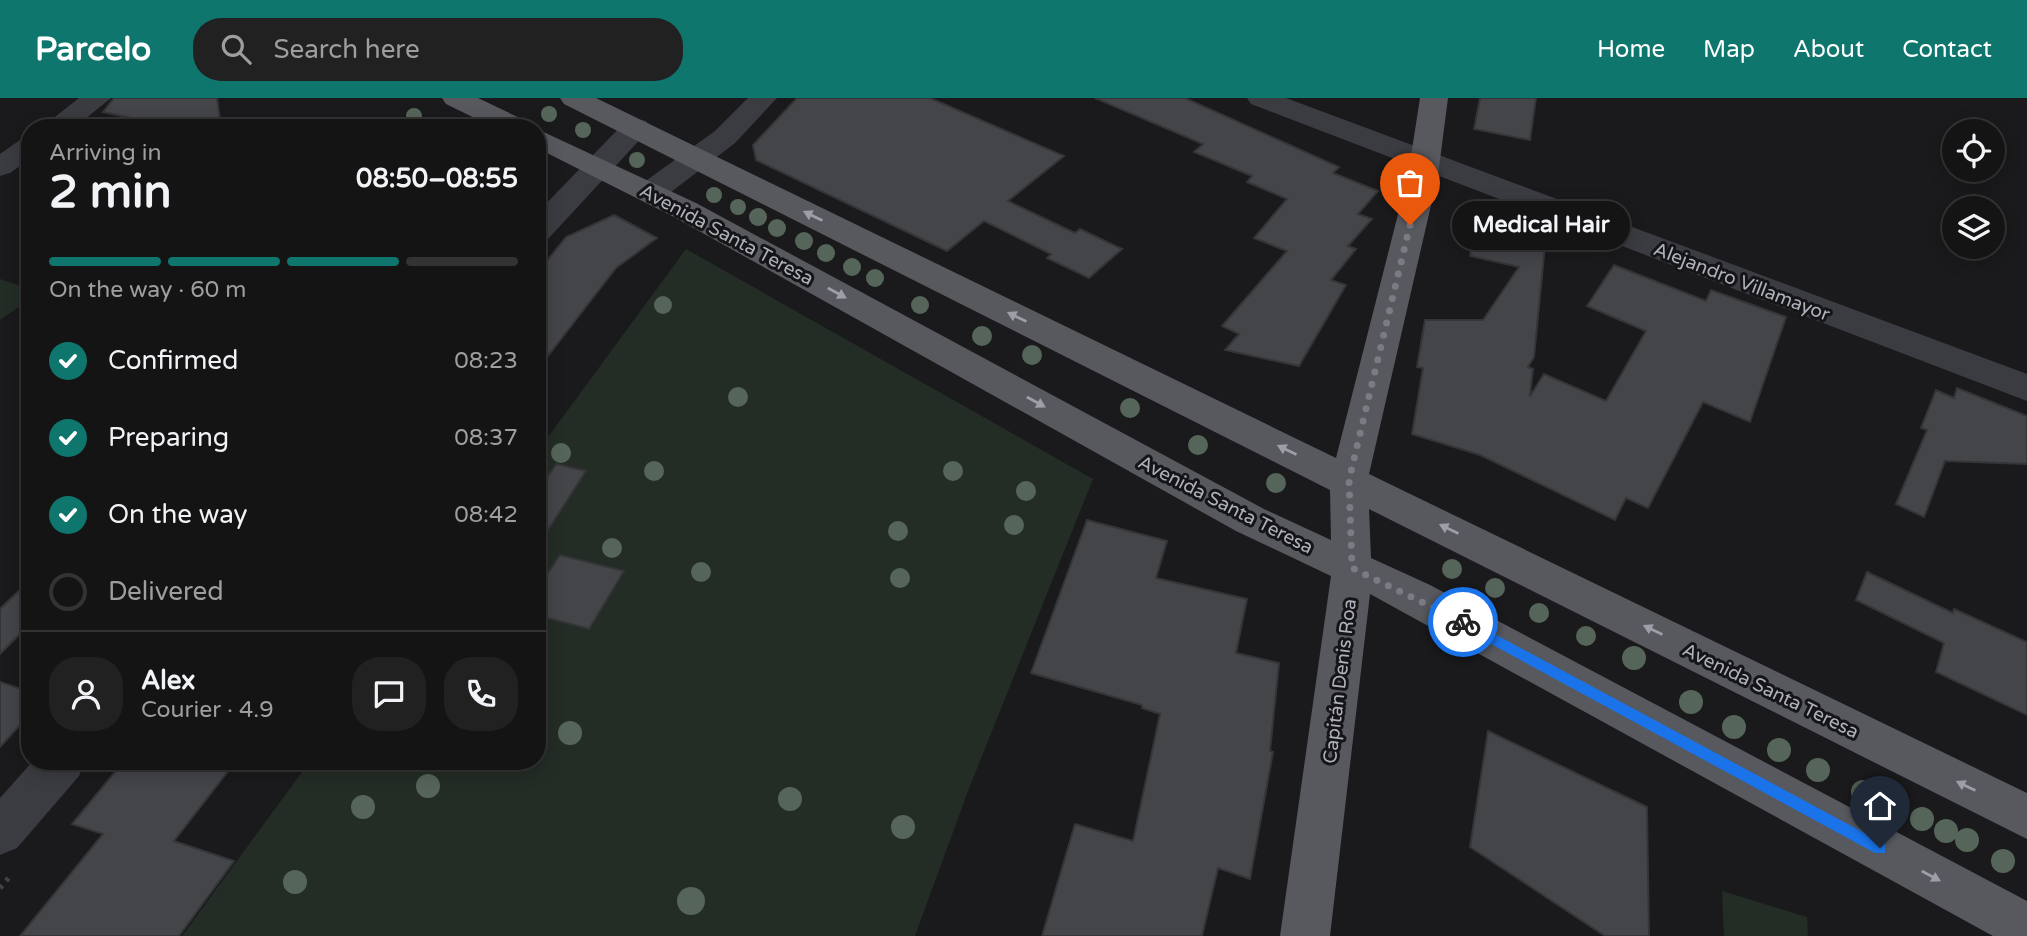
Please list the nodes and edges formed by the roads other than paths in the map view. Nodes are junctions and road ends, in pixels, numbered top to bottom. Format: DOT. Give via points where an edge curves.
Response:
graph roads {
  1 [pos="97,98"];
  2 [pos="456,98"];
  3 [pos="574,98"];
  4 [pos="763,98"];
  5 [pos="1261,98"];
  6 [pos="1434,98"];
  7 [pos="68,119"];
  8 [pos="499,119"];
  9 [pos="636,127"];
  10 [pos="546,141"];
  11 [pos="21,152"];
  12 [pos="696,156"];
  13 [pos="1425,162"];
  14 [pos="597,166"];
  15 [pos="0,167"];
  16 [pos="651,192"];
  17 [pos="546,222"];
  18 [pos="2027,388"];
  19 [pos="1349,480"];
  20 [pos="1352,568"];
  21 [pos="55,770"];
  22 [pos="2027,817"];
  23 [pos="0,832"];
  24 [pos="2027,928"];
  25 [pos="1305,936"];
  1 -- 7 [label="street"];
  2 -- 8 [label="main road"];
  3 -- 9 [label="main road, Avenida Santa Teresa"];
  4 -- 12 [label="street" via="725,136"];
  5 -- 13 [label="street, Alejandro Villamayor"];
  6 -- 13 [label="main road, Capitán Denis Roa"];
  9 -- 12 [label="main road, Avenida Santa Teresa"];
  9 -- 14 [label="street"];
  10 -- 14 [label="main road, Avenida Santa Teresa"];
  11 -- 15 [label="street"];
  12 -- 16 [label="street"];
  19 -- 12 [label="main road, Avenida Santa Teresa, one-way"];
  13 -- 18 [label="street, Alejandro Villamayor"];
  13 -- 19 [label="main road, Capitán Denis Roa"];
  14 -- 16 [label="main road, Avenida Santa Teresa"];
  14 -- 17 [label="street"];
  16 -- 20 [label="main road, Avenida Santa Teresa, one-way" via="1250,520"];
  19 -- 20 [label="main road, Capitán Denis Roa"];
  22 -- 19 [label="main road, Avenida Santa Teresa, one-way"];
  20 -- 24 [label="main road, Avenida Santa Teresa, one-way" via="1416,597"];
  20 -- 25 [label="main road, Capitán Denis Roa"];
  21 -- 23 [label="street"];
}
